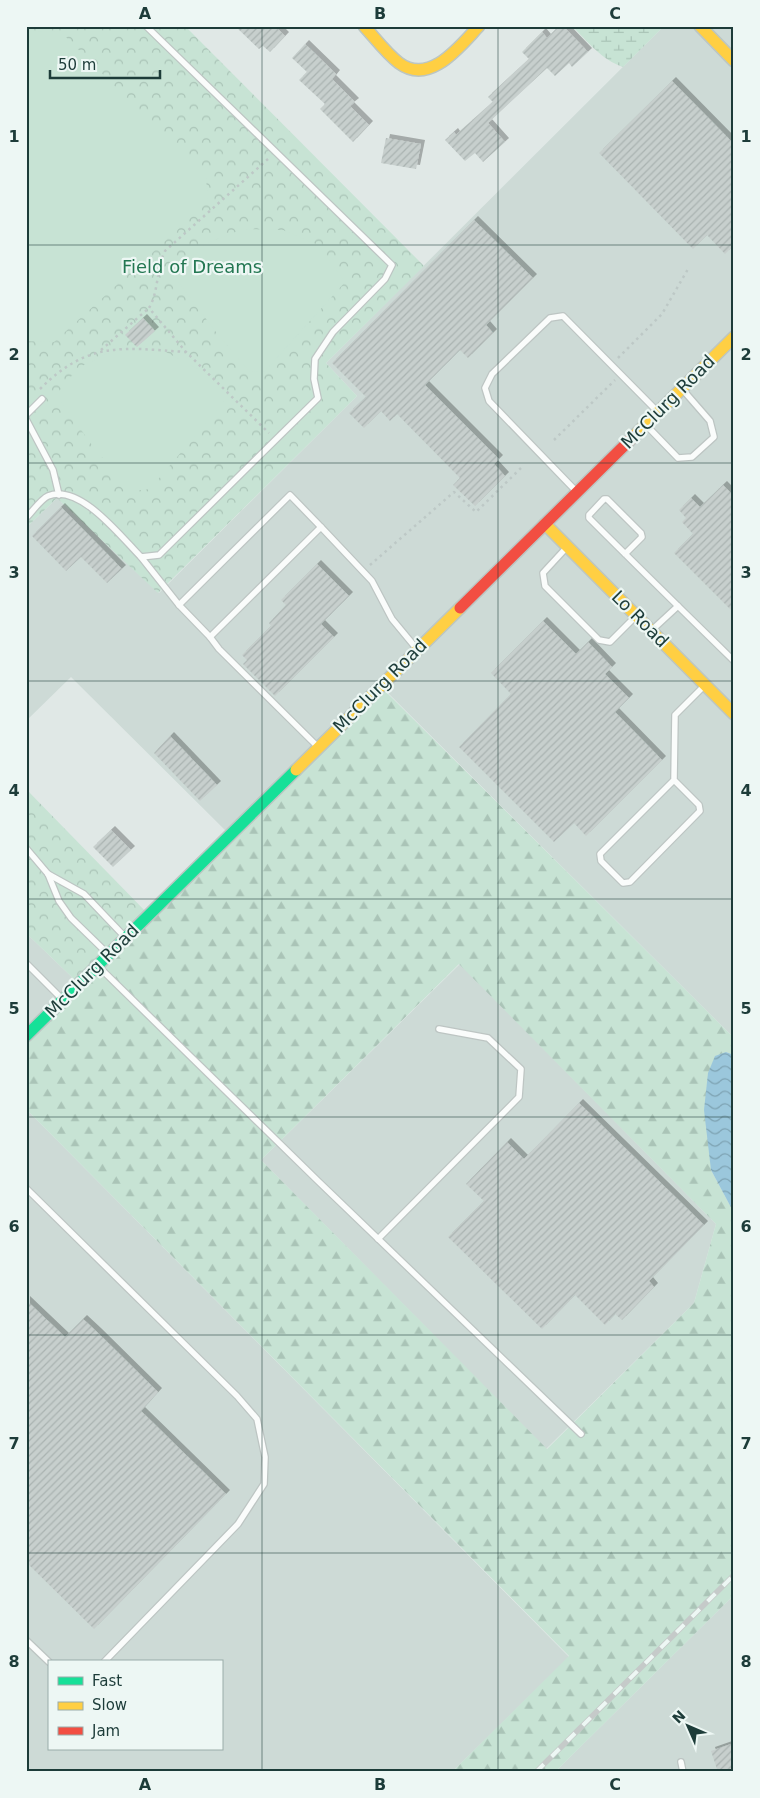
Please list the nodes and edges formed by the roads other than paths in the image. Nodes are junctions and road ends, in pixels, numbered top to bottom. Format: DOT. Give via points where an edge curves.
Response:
graph roads {
  1 [pos="146,26"];
  2 [pos="364,26"];
  3 [pos="479,26"];
  4 [pos="700,26"];
  5 [pos="734,61"];
  6 [pos="734,337"];
  7 [pos="681,389"];
  8 [pos="42,399"];
  9 [pos="658,412"];
  10 [pos="26,417"];
  11 [pos="645,425"];
  12 [pos="577,493"];
  13 [pos="59,495"];
  14 [pos="26,518"];
  15 [pos="545,524"];
  16 [pos="321,527"];
  17 [pos="568,547"];
  18 [pos="625,554"];
  19 [pos="141,557"];
  20 [pos="179,605"];
  21 [pos="678,606"];
  22 [pos="636,615"];
  23 [pos="652,631"];
  24 [pos="210,637"];
  25 [pos="418,649"];
  26 [pos="734,661"];
  27 [pos="705,685"];
  28 [pos="734,714"];
  29 [pos="318,747"];
  30 [pos="674,780"];
  31 [pos="26,848"];
  32 [pos="48,874"];
  33 [pos="126,938"];
  34 [pos="109,954"];
  35 [pos="26,963"];
  36 [pos="98,965"];
  37 [pos="63,1000"];
  38 [pos="439,1029"];
  39 [pos="26,1036"];
  40 [pos="26,1188"];
  41 [pos="378,1239"];
  42 [pos="581,1434"];
  43 [pos="26,1640"];
  44 [pos="106,1660"];
  45 [pos="48,1661"];
  46 [pos="681,1762"];
  47 [pos="683,1772"];
  1 -- 19 [label="lane" via="392,265 385,279 333,332 315,359 314,379 318,398 159,555"];
  2 -- 3 [label="street" via="401,64 423,70 442,63"];
  4 -- 5 [label="street"];
  6 -- 7 [label="street, McClurg Road"];
  7 -- 9 [label="street, McClurg Road"];
  7 -- 11 [label="lane" via="710,421 714,438 692,457 678,458"];
  8 -- 10 [label="lane"];
  9 -- 11 [label="street, McClurg Road"];
  9 -- 12 [label="lane" via="563,316 550,318 492,374 485,388 489,401"];
  10 -- 13 [label="lane" via="53,470"];
  11 -- 12 [label="street, McClurg Road"];
  12 -- 15 [label="street, McClurg Road"];
  13 -- 14 [label="lane" via="48,496"];
  13 -- 19 [label="lane" via="67,494 85,502"];
  15 -- 17 [label="street, Lo Road"];
  15 -- 25 [label="street, McClurg Road"];
  16 -- 20 [label="lane" via="290,495"];
  16 -- 24 [label="lane"];
  16 -- 25 [label="lane" via="372,581 392,619"];
  17 -- 22 [label="street, Lo Road"];
  17 -- 22 [label="lane" via="543,573 545,586 600,640 610,642"];
  18 -- 18 [label="lane" via="588,518 604,499 641,533 642,537"];
  18 -- 21 [label="lane"];
  19 -- 20 [label="lane"];
  20 -- 24 [label="lane"];
  21 -- 23 [label="lane"];
  21 -- 26 [label="lane"];
  22 -- 23 [label="street, Lo Road"];
  23 -- 27 [label="street, Lo Road"];
  24 -- 29 [label="lane"];
  25 -- 29 [label="street, McClurg Road"];
  27 -- 28 [label="street, Lo Road"];
  27 -- 30 [label="lane" via="674,715"];
  29 -- 33 [label="street, McClurg Road"];
  30 -- 30 [label="lane" via="600,854 601,861 623,883 630,882 700,811"];
  31 -- 32 [label="lane"];
  32 -- 33 [label="lane" via="84,894"];
  32 -- 34 [label="lane" via="71,918"];
  33 -- 34 [label="street, McClurg Road"];
  34 -- 36 [label="street, McClurg Road"];
  35 -- 37 [label="lane"];
  36 -- 37 [label="street, McClurg Road"];
  36 -- 41 [label="lane"];
  37 -- 39 [label="street, McClurg Road"];
  38 -- 41 [label="lane" via="488,1038 521,1069 519,1097"];
  40 -- 44 [label="lane" via="242,1401 257,1419 265,1457 264,1484 238,1524"];
  41 -- 42 [label="lane"];
  43 -- 45 [label="lane"];
  46 -- 47 [label="lane"];
}
